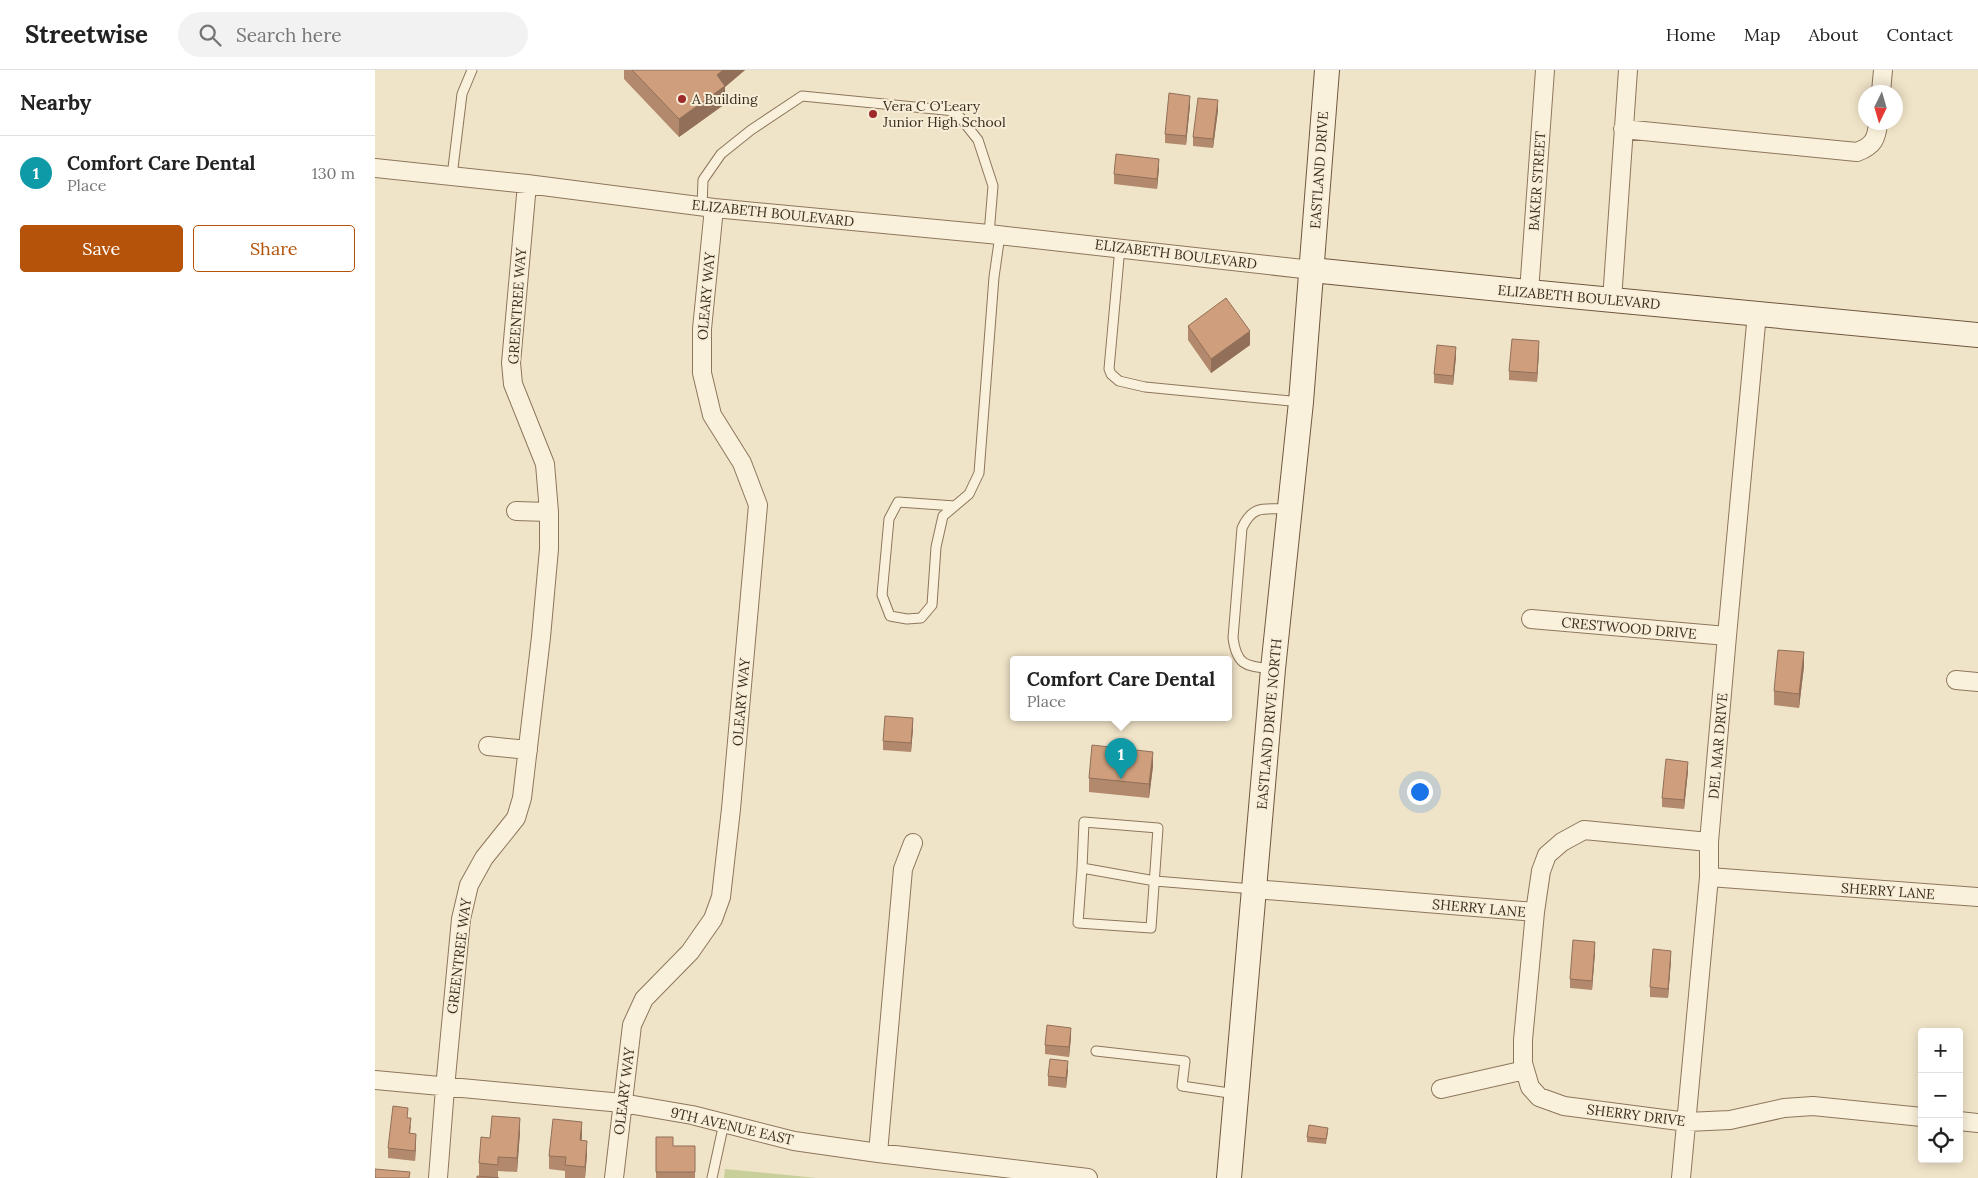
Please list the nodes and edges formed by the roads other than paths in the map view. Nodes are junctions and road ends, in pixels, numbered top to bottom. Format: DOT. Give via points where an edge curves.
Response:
graph roads {
  1 [pos="472,70"];
  2 [pos="1327,70"];
  3 [pos="1545,70"];
  4 [pos="1628,70"];
  5 [pos="1883,70"];
  6 [pos="1882,85"];
  7 [pos="1623,129"];
  8 [pos="1877,130"];
  9 [pos="375,168"];
  10 [pos="452,176"];
  11 [pos="527,184"];
  12 [pos="708,208"];
  13 [pos="995,234"];
  14 [pos="1120,248"];
  15 [pos="1312,270"];
  16 [pos="1529,292"];
  17 [pos="1612,300"];
  18 [pos="1757,313"];
  19 [pos="1978,335"];
  20 [pos="1301,402"];
  21 [pos="955,506"];
  22 [pos="1290,509"];
  23 [pos="516,512"];
  24 [pos="549,512"];
  25 [pos="1531,619"];
  26 [pos="1727,636"];
  27 [pos="1273,669"];
  28 [pos="1956,680"];
  29 [pos="1978,682"];
  30 [pos="488,746"];
  31 [pos="528,750"];
  32 [pos="1709,842"];
  33 [pos="913,843"];
  34 [pos="1082,868"];
  35 [pos="1709,877"];
  36 [pos="1155,881"];
  37 [pos="1254,889"];
  38 [pos="1978,898"];
  39 [pos="1535,912"];
  40 [pos="1096,1051"];
  41 [pos="1525,1070"];
  42 [pos="375,1080"];
  43 [pos="445,1088"];
  44 [pos="1441,1089"];
  45 [pos="1237,1094"];
  46 [pos="622,1103"];
  47 [pos="1918,1117"];
  48 [pos="1963,1121"];
  49 [pos="1687,1122"];
  50 [pos="1978,1122"];
  51 [pos="723,1123"];
  52 [pos="878,1153"];
  53 [pos="438,1178"];
  54 [pos="614,1178"];
  55 [pos="713,1178"];
  56 [pos="1087,1178"];
  57 [pos="1229,1178"];
  58 [pos="1681,1178"];
  1 -- 10 [label="lane" via="462,94"];
  2 -- 15 [label="main road, EASTLAND DRIVE"];
  3 -- 16 [label="street, BAKER STREET"];
  4 -- 7 [label="street"];
  5 -- 6 [label="street"];
  7 -- 8 [label="street" via="1857,152 1869,148"];
  7 -- 17 [label="street"];
  9 -- 10 [label="street, ELIZABETH BOULEVARD"];
  10 -- 11 [label="street, ELIZABETH BOULEVARD"];
  11 -- 12 [label="street, ELIZABETH BOULEVARD"];
  11 -- 24 [label="street, GREENTREE WAY" via="511,363 513,384 545,464"];
  12 -- 13 [label="street, ELIZABETH BOULEVARD"];
  12 -- 13 [label="lane" via="703,180 721,154 802,96 955,111 979,140 993,186"];
  12 -- 46 [label="street, OLEARY WAY" via="702,373 712,415 742,463 758,505 731,809 721,897 713,919 690,952 643,999 632,1024"];
  13 -- 14 [label="street, ELIZABETH BOULEVARD"];
  13 -- 21 [label="lane" via="979,473 969,494"];
  14 -- 15 [label="street, ELIZABETH BOULEVARD"];
  14 -- 20 [label="lane" via="1109,369 1119,381 1145,387"];
  15 -- 16 [label="main road, ELIZABETH BOULEVARD"];
  15 -- 20 [label="main road, EASTLAND DRIVE NORTH"];
  16 -- 17 [label="main road, ELIZABETH BOULEVARD"];
  17 -- 18 [label="main road, ELIZABETH BOULEVARD"];
  18 -- 19 [label="main road, ELIZABETH BOULEVARD"];
  18 -- 26 [label="street, DEL MAR DRIVE"];
  20 -- 22 [label="main road, EASTLAND DRIVE NORTH"];
  21 -- 21 [label="lane" via="943,516 932,605 921,618 890,616 882,595 889,519 898,502"];
  22 -- 27 [label="main road, EASTLAND DRIVE NORTH"];
  22 -- 27 [label="lane" via="1261,509 1248,515 1243,528 1233,638 1235,654 1248,666"];
  23 -- 24 [label="street"];
  24 -- 31 [label="street, GREENTREE WAY" via="549,549"];
  25 -- 26 [label="street, CRESTWOOD DRIVE"];
  26 -- 32 [label="street, DEL MAR DRIVE"];
  27 -- 37 [label="main road, EASTLAND DRIVE NORTH"];
  28 -- 29 [label="street"];
  30 -- 31 [label="street"];
  31 -- 43 [label="street, GREENTREE WAY" via="516,818 484,858 469,885 461,919"];
  32 -- 35 [label="street, DEL MAR DRIVE"];
  32 -- 39 [label="street, SHERRY LANE" via="1584,830 1547,855 1541,871"];
  33 -- 52 [label="street" via="903,869"];
  34 -- 36 [label="lane"];
  34 -- 36 [label="lane" via="1084,822 1158,828"];
  34 -- 36 [label="lane" via="1078,923 1151,928"];
  35 -- 38 [label="street, SHERRY LANE"];
  35 -- 49 [label="street, DEL MAR DRIVE"];
  36 -- 37 [label="lane"];
  37 -- 39 [label="street, SHERRY LANE"];
  37 -- 45 [label="main road, EASTLAND DRIVE NORTH"];
  39 -- 41 [label="street, SHERRY DRIVE" via="1523,1040"];
  40 -- 45 [label="lane" via="1185,1061 1182,1086"];
  41 -- 44 [label="street"];
  41 -- 49 [label="street, SHERRY DRIVE" via="1530,1087 1539,1097 1564,1106"];
  42 -- 43 [label="street, 9TH AVENUE EAST"];
  43 -- 46 [label="street, 9TH AVENUE EAST"];
  43 -- 53 [label="street, GREENTREE WAY"];
  45 -- 57 [label="main road, EASTLAND DRIVE NORTH"];
  46 -- 51 [label="street, 9TH AVENUE EAST"];
  46 -- 54 [label="street, OLEARY WAY"];
  47 -- 49 [label="street, SHERRY DRIVE" via="1813,1106 1785,1108 1731,1120"];
  48 -- 50 [label="street"];
  49 -- 58 [label="street, DEL MAR DRIVE"];
  51 -- 52 [label="street, 9TH AVENUE EAST" via="794,1141"];
  51 -- 55 [label="lane"];
  52 -- 56 [label="street, 9TH AVENUE EAST"];
}
